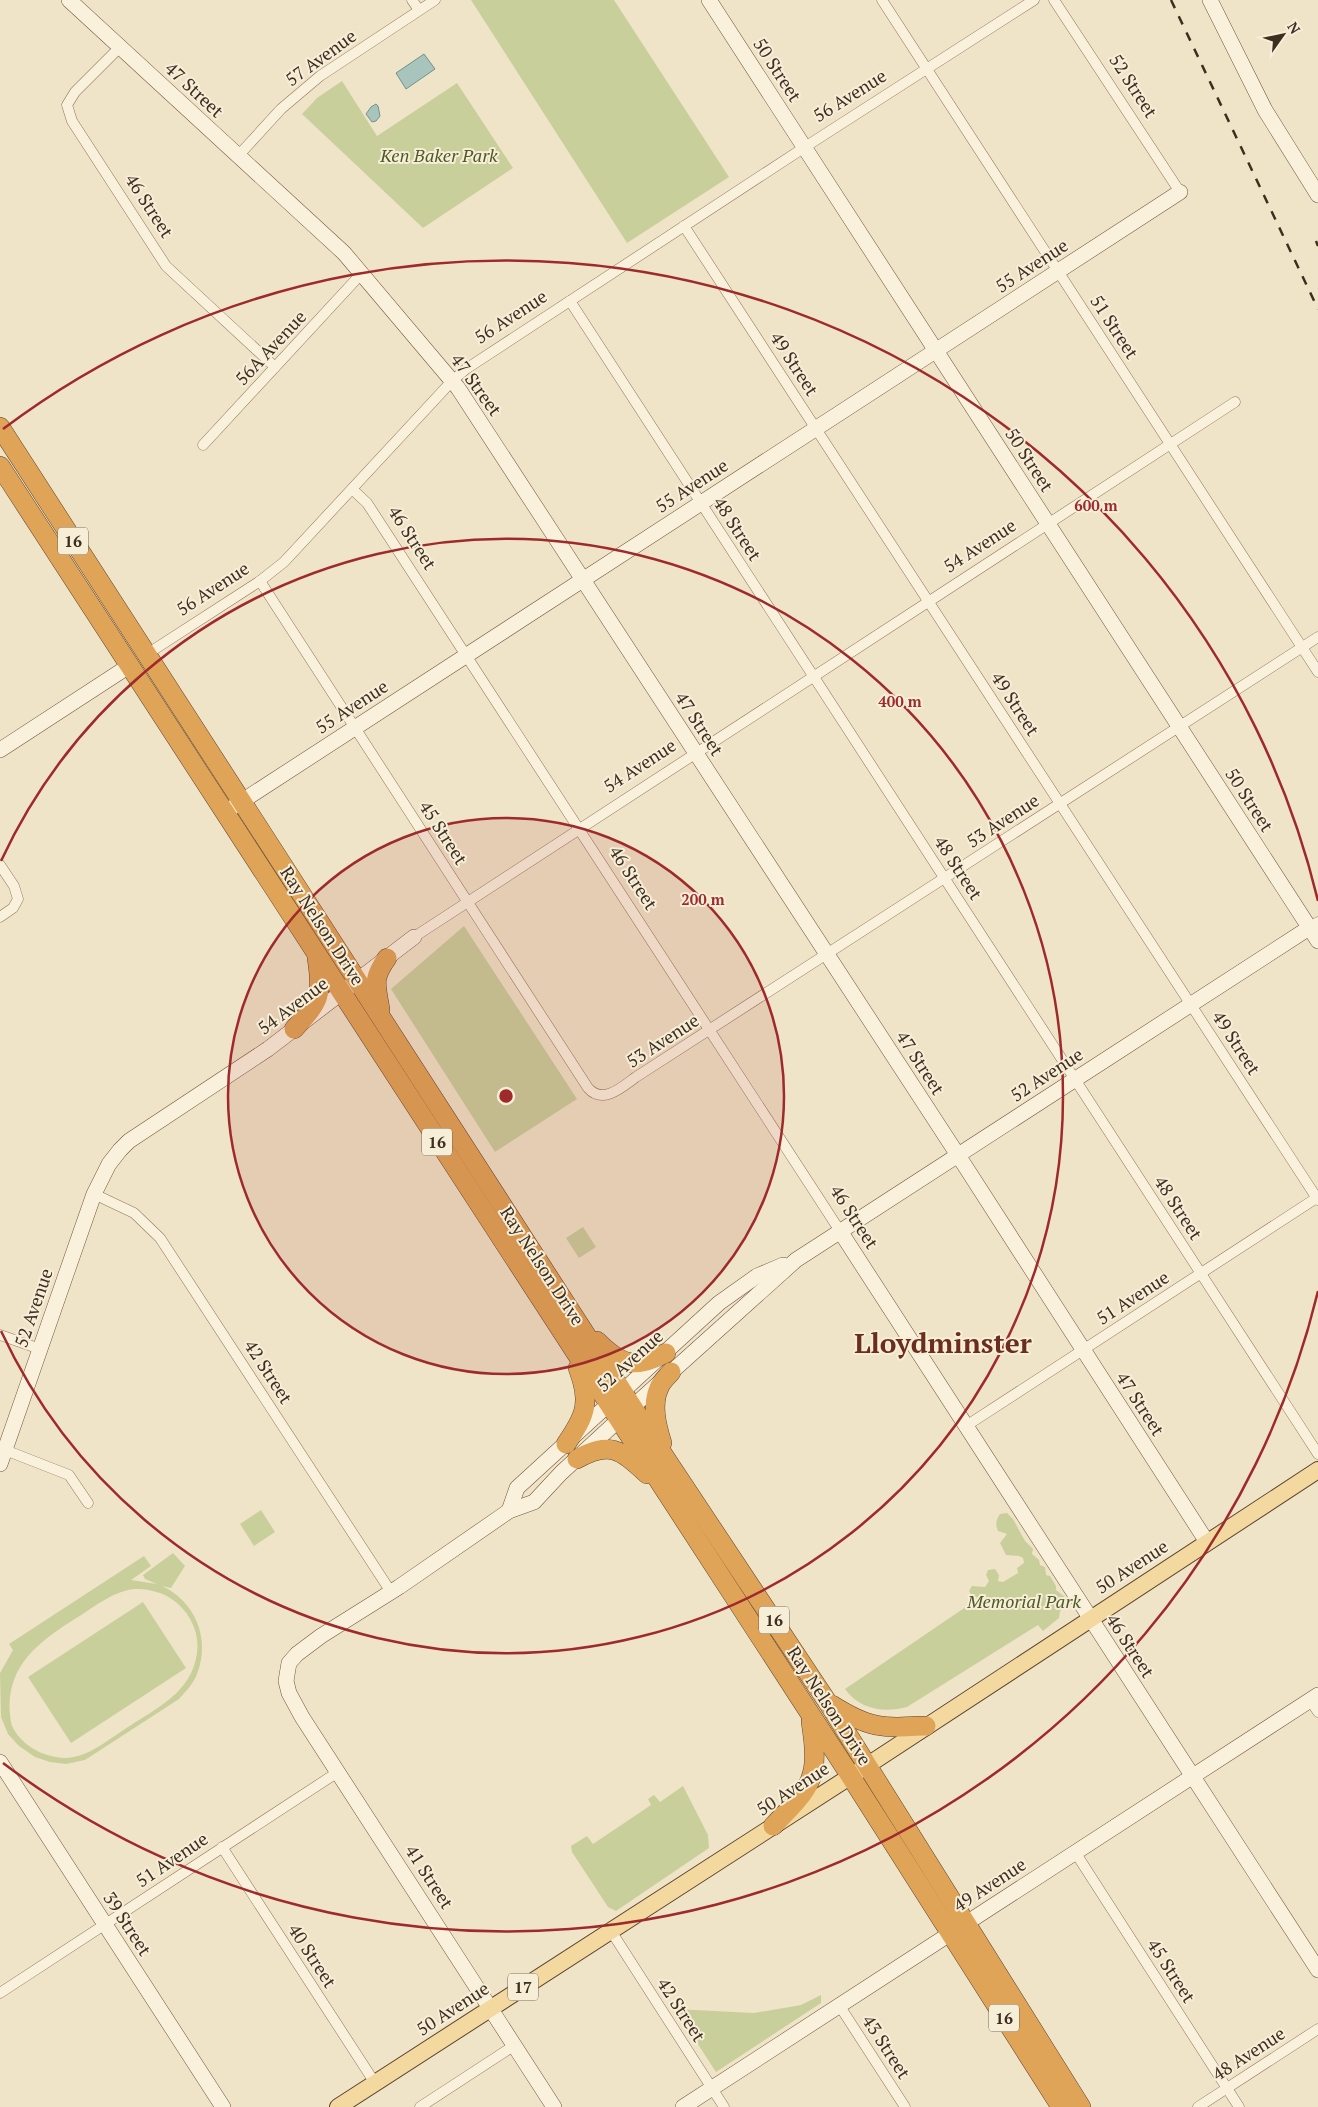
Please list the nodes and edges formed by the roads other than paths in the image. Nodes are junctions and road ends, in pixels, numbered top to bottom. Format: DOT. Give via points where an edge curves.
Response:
graph roads {
  1 [pos="69,0"];
  2 [pos="412,0"];
  3 [pos="435,0"];
  4 [pos="709,0"];
  5 [pos="882,0"];
  6 [pos="1034,0"];
  7 [pos="1054,0"];
  8 [pos="1210,0"];
  9 [pos="419,10"];
  10 [pos="120,47"];
  11 [pos="927,69"];
  12 [pos="805,147"];
  13 [pos="238,156"];
  14 [pos="1180,192"];
  15 [pos="1318,195"];
  16 [pos="684,226"];
  17 [pos="1059,272"];
  18 [pos="362,273"];
  19 [pos="570,301"];
  20 [pos="936,350"];
  21 [pos="275,367"];
  22 [pos="452,381"];
  23 [pos="1235,402"];
  24 [pos="0,427"];
  25 [pos="816,428"];
  26 [pos="1171,444"];
  27 [pos="204,445"];
  28 [pos="0,466"];
  29 [pos="352,489"];
  30 [pos="701,503"];
  31 [pos="1048,524"];
  32 [pos="583,579"];
  33 [pos="260,581"];
  34 [pos="929,602"];
  35 [pos="1318,637"];
  36 [pos="1302,647"];
  37 [pos="146,655"];
  38 [pos="466,656"];
  39 [pos="129,666"];
  40 [pos="1318,672"];
  41 [pos="814,676"];
  42 [pos="1179,726"];
  43 [pos="355,728"];
  44 [pos="0,750"];
  45 [pos="696,752"];
  46 [pos="240,802"];
  47 [pos="1060,804"];
  48 [pos="225,812"];
  49 [pos="579,828"];
  50 [pos="0,865"];
  51 [pos="945,878"];
  52 [pos="468,902"];
  53 [pos="0,917"];
  54 [pos="1314,925"];
  55 [pos="414,937"];
  56 [pos="1318,941"];
  57 [pos="316,952"];
  58 [pos="827,954"];
  59 [pos="387,958"];
  60 [pos="358,980"];
  61 [pos="342,992"];
  62 [pos="1191,1004"];
  63 [pos="381,1015"];
  64 [pos="294,1029"];
  65 [pos="710,1030"];
  66 [pos="1075,1079"];
  67 [pos="604,1096"];
  68 [pos="958,1156"];
  69 [pos="94,1194"];
  70 [pos="1318,1198"];
  71 [pos="840,1231"];
  72 [pos="796,1260"];
  73 [pos="1201,1273"];
  74 [pos="511,1276"];
  75 [pos="534,1290"];
  76 [pos="578,1322"];
  77 [pos="0,1335"];
  78 [pos="569,1343"];
  79 [pos="40,1349"];
  80 [pos="1083,1350"];
  81 [pos="666,1353"];
  82 [pos="671,1372"];
  83 [pos="628,1399"];
  84 [pos="613,1413"];
  85 [pos="966,1426"];
  86 [pos="571,1452"];
  87 [pos="1318,1454"];
  88 [pos="2,1457"];
  89 [pos="666,1459"];
  90 [pos="1318,1470"];
  91 [pos="664,1491"];
  92 [pos="88,1503"];
  93 [pos="509,1511"];
  94 [pos="1207,1542"];
  95 [pos="391,1592"];
  96 [pos="1090,1618"];
  97 [pos="289,1663"];
  98 [pos="1315,1702"];
  99 [pos="828,1703"];
  100 [pos="810,1716"];
  101 [pos="926,1726"];
  102 [pos="0,1762"];
  103 [pos="868,1765"];
  104 [pos="338,1772"];
  105 [pos="850,1776"];
  106 [pos="1192,1776"];
  107 [pos="773,1826"];
  108 [pos="222,1847"];
  109 [pos="1075,1852"];
  110 [pos="966,1923"];
  111 [pos="104,1925"];
  112 [pos="611,1930"];
  113 [pos="950,1934"];
  114 [pos="1318,1970"];
  115 [pos="0,1993"];
  116 [pos="839,2006"];
  117 [pos="491,2008"];
  118 [pos="1318,2029"];
  119 [pos="515,2045"];
  120 [pos="375,2083"];
  121 [pos="712,2088"];
  122 [pos="1227,2088"];
  123 [pos="223,2107"];
  124 [pos="338,2107"];
  125 [pos="420,2107"];
  126 [pos="554,2107"];
  127 [pos="683,2107"];
  128 [pos="724,2107"];
  129 [pos="905,2107"];
  130 [pos="1061,2107"];
  131 [pos="1081,2107"];
  132 [pos="1198,2107"];
  133 [pos="1239,2107"];
  1 -- 10 [label="street, 47 Street"];
  2 -- 9 [label="street"];
  3 -- 9 [label="street, 57 Avenue"];
  4 -- 12 [label="street, 50 Street"];
  5 -- 11 [label="street, 51 Street"];
  6 -- 11 [label="street, 56 Avenue"];
  7 -- 14 [label="street, 52 Street"];
  8 -- 15 [label="street" via="1265,110"];
  9 -- 13 [label="street, 57 Avenue" via="320,76 281,109"];
  10 -- 13 [label="street, 47 Street"];
  10 -- 21 [label="street, 46 Street" via="67,105 72,121 166,266"];
  11 -- 12 [label="street, 56 Avenue"];
  11 -- 17 [label="street, 51 Street"];
  12 -- 16 [label="street, 56 Avenue"];
  12 -- 20 [label="street, 50 Street"];
  13 -- 18 [label="street, 47 Street"];
  14 -- 17 [label="street, 55 Avenue"];
  16 -- 19 [label="street, 56 Avenue"];
  16 -- 25 [label="street, 49 Street"];
  17 -- 20 [label="street, 55 Avenue"];
  17 -- 26 [label="street, 51 Street"];
  18 -- 21 [label="street, 56A Avenue"];
  18 -- 22 [label="street, 47 Street"];
  19 -- 22 [label="street, 56 Avenue"];
  19 -- 30 [label="street, 48 Street"];
  20 -- 25 [label="street, 55 Avenue"];
  20 -- 31 [label="street, 50 Street"];
  21 -- 27 [label="street, 56A Avenue"];
  22 -- 29 [label="street, 56 Avenue"];
  22 -- 32 [label="street, 47 Street"];
  23 -- 26 [label="street, 54 Avenue"];
  24 -- 37 [label="highway, Ray Nelson Drive / 16"];
  25 -- 30 [label="street, 55 Avenue"];
  25 -- 34 [label="street, 49 Street"];
  26 -- 31 [label="street, 54 Avenue"];
  26 -- 36 [label="street, 51 Street"];
  28 -- 39 [label="highway, Ray Nelson Drive / 16"];
  29 -- 33 [label="street, 56 Avenue" via="284,562"];
  29 -- 38 [label="street, 46 Street" via="367,503"];
  30 -- 32 [label="street, 55 Avenue"];
  30 -- 41 [label="street, 48 Street"];
  31 -- 34 [label="street, 54 Avenue"];
  31 -- 42 [label="street, 50 Street"];
  32 -- 38 [label="street, 55 Avenue"];
  32 -- 45 [label="street, 47 Street"];
  33 -- 37 [label="street, 56 Avenue"];
  33 -- 43 [label="street, 45 Street"];
  34 -- 41 [label="street, 54 Avenue"];
  34 -- 47 [label="street, 49 Street"];
  35 -- 36 [label="street, 53 Avenue"];
  36 -- 40 [label="street, 51 Street"];
  36 -- 42 [label="street, 53 Avenue"];
  37 -- 39 [label="street, 56 Avenue"];
  37 -- 46 [label="highway, Ray Nelson Drive / 16"];
  38 -- 43 [label="street, 55 Avenue"];
  38 -- 49 [label="street, 46 Street"];
  39 -- 44 [label="street, 56 Avenue"];
  39 -- 48 [label="highway, Ray Nelson Drive / 16"];
  41 -- 45 [label="street, 54 Avenue"];
  41 -- 51 [label="street, 48 Street"];
  42 -- 47 [label="street, 53 Avenue"];
  42 -- 54 [label="street, 50 Street"];
  43 -- 46 [label="street, 55 Avenue"];
  43 -- 52 [label="street, 45 Street"];
  45 -- 49 [label="street, 54 Avenue"];
  45 -- 58 [label="street, 47 Street"];
  46 -- 48 [label="street, 55 Avenue"];
  46 -- 60 [label="highway, Ray Nelson Drive / 16"];
  47 -- 51 [label="street, 53 Avenue"];
  47 -- 62 [label="street, 49 Street"];
  48 -- 57 [label="highway, Ray Nelson Drive / 16"];
  49 -- 52 [label="street, 54 Avenue"];
  49 -- 65 [label="street, 46 Street"];
  50 -- 53 [label="street" via="14,886 18,899 13,908"];
  51 -- 58 [label="street, 53 Avenue"];
  51 -- 66 [label="street, 48 Street"];
  52 -- 55 [label="street, 54 Avenue"];
  52 -- 67 [label="street, 45 Street" via="588,1088 596,1095"];
  54 -- 56 [label="street, 50 Street"];
  54 -- 62 [label="street, 52 Avenue"];
  55 -- 59 [label="street, 54 Avenue"];
  57 -- 61 [label="highway, Ray Nelson Drive / 16"];
  57 -- 64 [label="highway" via="320,994 311,1011"];
  58 -- 65 [label="street, 53 Avenue"];
  58 -- 68 [label="street, 47 Street"];
  59 -- 60 [label="street, 54 Avenue"];
  59 -- 63 [label="highway" via="377,972"];
  60 -- 61 [label="street, 54 Avenue"];
  60 -- 63 [label="highway, Ray Nelson Drive / 16"];
  61 -- 64 [label="street, 54 Avenue"];
  61 -- 75 [label="highway, Ray Nelson Drive / 16"];
  62 -- 66 [label="street, 52 Avenue"];
  62 -- 70 [label="street, 49 Street"];
  63 -- 76 [label="highway, Ray Nelson Drive / 16"];
  64 -- 69 [label="street, 54 Avenue" via="129,1142 109,1164"];
  65 -- 67 [label="street, 53 Avenue"];
  65 -- 71 [label="street, 46 Street"];
  66 -- 68 [label="street, 52 Avenue"];
  66 -- 73 [label="street, 48 Street"];
  68 -- 71 [label="street, 52 Avenue"];
  68 -- 80 [label="street, 47 Street"];
  69 -- 79 [label="street, 52 Avenue"];
  69 -- 95 [label="street, 42 Street" via="134,1213 160,1238"];
  70 -- 73 [label="street, 51 Avenue"];
  71 -- 72 [label="street, 52 Avenue"];
  71 -- 85 [label="street, 46 Street"];
  72 -- 81 [label="street, 52 Avenue" via="757,1276 732,1293"];
  72 -- 82 [label="street, 52 Avenue"];
  73 -- 80 [label="street, 51 Avenue"];
  73 -- 87 [label="street, 48 Street"];
  74 -- 75 [label="highway"];
  75 -- 78 [label="highway, Ray Nelson Drive / 16"];
  76 -- 81 [label="highway" via="611,1354 626,1362 636,1364"];
  76 -- 83 [label="highway, Ray Nelson Drive / 16"];
  77 -- 79 [label="street"];
  78 -- 84 [label="highway, Ray Nelson Drive / 16"];
  78 -- 86 [label="highway" via="583,1380 585,1401 584,1416"];
  79 -- 88 [label="street, 52 Avenue"];
  80 -- 85 [label="street, 51 Avenue"];
  80 -- 94 [label="street, 47 Street"];
  81 -- 83 [label="street, 52 Avenue"];
  82 -- 83 [label="street, 52 Avenue"];
  82 -- 89 [label="highway" via="656,1396 656,1419"];
  83 -- 84 [label="street, 52 Avenue"];
  83 -- 89 [label="highway, Ray Nelson Drive / 16"];
  84 -- 86 [label="street, 52 Avenue"];
  84 -- 91 [label="highway, Ray Nelson Drive / 16"];
  85 -- 96 [label="street, 46 Street"];
  86 -- 91 [label="highway" via="612,1449 638,1466"];
  86 -- 93 [label="street, 52 Avenue" via="534,1502"];
  86 -- 93 [label="street, 52 Avenue" via="517,1488"];
  88 -- 92 [label="street" via="69,1475"];
  89 -- 99 [label="highway, Ray Nelson Drive / 16"];
  90 -- 94 [label="main road, 50 Avenue"];
  91 -- 100 [label="highway, Ray Nelson Drive / 16"];
  93 -- 95 [label="street, 52 Avenue"];
  94 -- 96 [label="main road, 50 Avenue"];
  95 -- 97 [label="street, 52 Avenue" via="308,1645"];
  96 -- 101 [label="main road, 50 Avenue"];
  96 -- 106 [label="street, 46 Street"];
  97 -- 104 [label="street, 41 Street" via="286,1681 289,1693"];
  98 -- 106 [label="street, 49 Avenue"];
  99 -- 101 [label="highway" via="871,1725 891,1728"];
  99 -- 103 [label="highway, Ray Nelson Drive / 16"];
  100 -- 105 [label="highway, Ray Nelson Drive / 16"];
  100 -- 107 [label="highway" via="815,1754 811,1780 803,1794"];
  101 -- 103 [label="main road, 50 Avenue"];
  102 -- 111 [label="street, 39 Street"];
  103 -- 105 [label="main road, 50 Avenue"];
  103 -- 110 [label="highway, Ray Nelson Drive / 16"];
  104 -- 108 [label="street, 51 Avenue"];
  104 -- 117 [label="street, 41 Street"];
  105 -- 107 [label="main road, 50 Avenue / 17"];
  105 -- 113 [label="highway, Ray Nelson Drive / 16"];
  106 -- 109 [label="street, 49 Avenue"];
  106 -- 114 [label="street, 46 Street"];
  107 -- 112 [label="main road, 50 Avenue / 17"];
  108 -- 111 [label="street, 51 Avenue"];
  108 -- 120 [label="street, 40 Street"];
  109 -- 110 [label="street, 49 Avenue"];
  109 -- 122 [label="street, 45 Street"];
  110 -- 113 [label="street, 49 Avenue"];
  110 -- 131 [label="highway, Ray Nelson Drive / 16"];
  111 -- 115 [label="street, 51 Avenue"];
  111 -- 123 [label="street, 39 Street"];
  112 -- 117 [label="main road, 50 Avenue / 17"];
  112 -- 121 [label="street, 42 Street"];
  113 -- 116 [label="street, 49 Avenue"];
  113 -- 130 [label="highway, Ray Nelson Drive / 16"];
  116 -- 121 [label="street, 49 Avenue"];
  116 -- 129 [label="street, 43 Street"];
  117 -- 119 [label="street, 41 Street"];
  117 -- 120 [label="main road, 50 Avenue / 17"];
  118 -- 122 [label="street, 48 Avenue"];
  119 -- 125 [label="street"];
  119 -- 126 [label="street, 41 Street"];
  120 -- 124 [label="main road, 50 Avenue / 17"];
  121 -- 127 [label="street, 49 Avenue"];
  121 -- 128 [label="street, 42 Street"];
  122 -- 132 [label="street, 48 Avenue"];
  122 -- 133 [label="street, 45 Street"];
}
